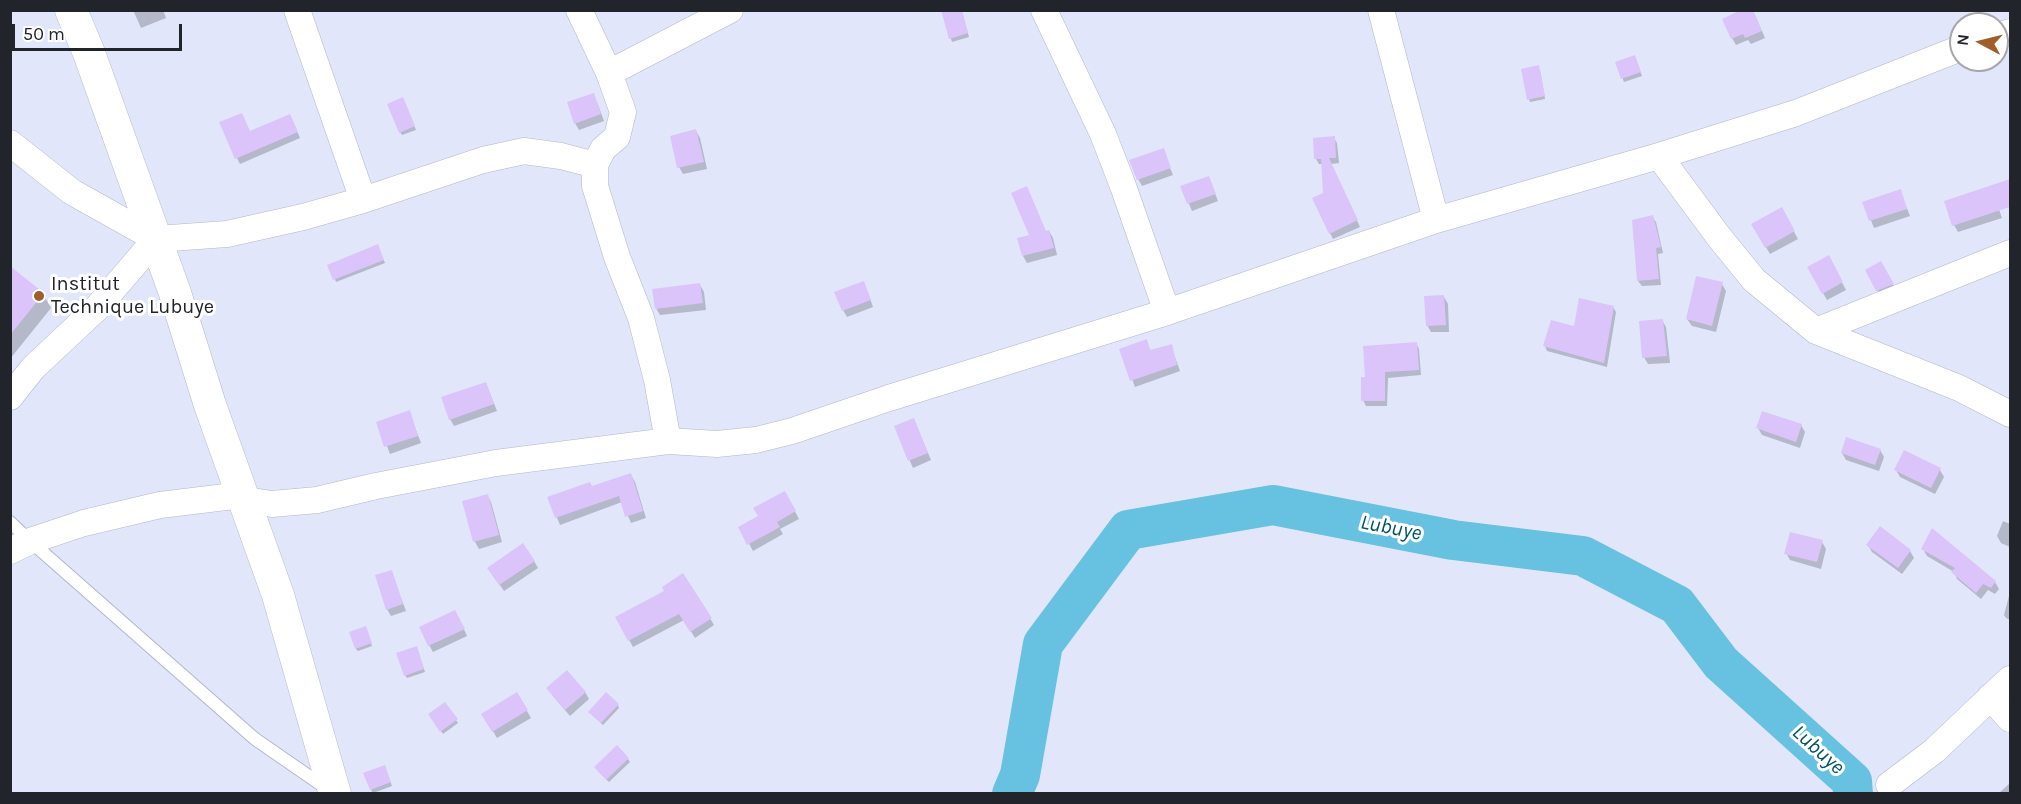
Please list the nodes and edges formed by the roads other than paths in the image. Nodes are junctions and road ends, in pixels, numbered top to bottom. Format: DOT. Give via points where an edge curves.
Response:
graph roads {
  1 [pos="71,10"];
  2 [pos="297,10"];
  3 [pos="579,10"];
  4 [pos="730,10"];
  5 [pos="1044,10"];
  6 [pos="1381,10"];
  7 [pos="1949,53"];
  8 [pos="609,73"];
  9 [pos="10,143"];
  10 [pos="1659,156"];
  11 [pos="595,165"];
  12 [pos="363,200"];
  13 [pos="1436,220"];
  14 [pos="156,239"];
  15 [pos="2010,253"];
  16 [pos="1167,312"];
  17 [pos="1816,331"];
  18 [pos="10,397"];
  19 [pos="2010,414"];
  20 [pos="668,441"];
  21 [pos="242,495"];
  22 [pos="10,522"];
  23 [pos="20,546"];
  24 [pos="2010,679"];
  25 [pos="1990,698"];
  26 [pos="2010,718"];
  27 [pos="1888,785"];
  28 [pos="335,794"];
  1 -- 14 [label="street"];
  2 -- 12 [label="street"];
  3 -- 8 [label="street"];
  4 -- 8 [label="street"];
  5 -- 16 [label="street" via="1102,134"];
  6 -- 13 [label="street"];
  7 -- 10 [label="street" via="1796,113"];
  8 -- 11 [label="street" via="623,112 617,137 603,149"];
  9 -- 14 [label="street" via="72,192"];
  10 -- 13 [label="street"];
  10 -- 17 [label="street" via="1754,280"];
  11 -- 12 [label="street" via="524,151 483,160"];
  11 -- 20 [label="street" via="595,186 641,318"];
  12 -- 14 [label="street" via="227,234"];
  13 -- 16 [label="street"];
  14 -- 18 [label="street" via="96,309 33,368"];
  14 -- 21 [label="street"];
  15 -- 17 [label="street"];
  16 -- 20 [label="street" via="792,431 717,444"];
  17 -- 19 [label="street" via="1959,387"];
  20 -- 21 [label="street" via="496,463 317,500 272,504"];
  21 -- 23 [label="street" via="160,505 84,523"];
  21 -- 28 [label="street" via="278,595"];
  22 -- 23 [label="lane"];
  23 -- 28 [label="lane" via="255,739"];
  24 -- 25 [label="street"];
  25 -- 26 [label="street"];
  25 -- 27 [label="street" via="1934,751"];
}
